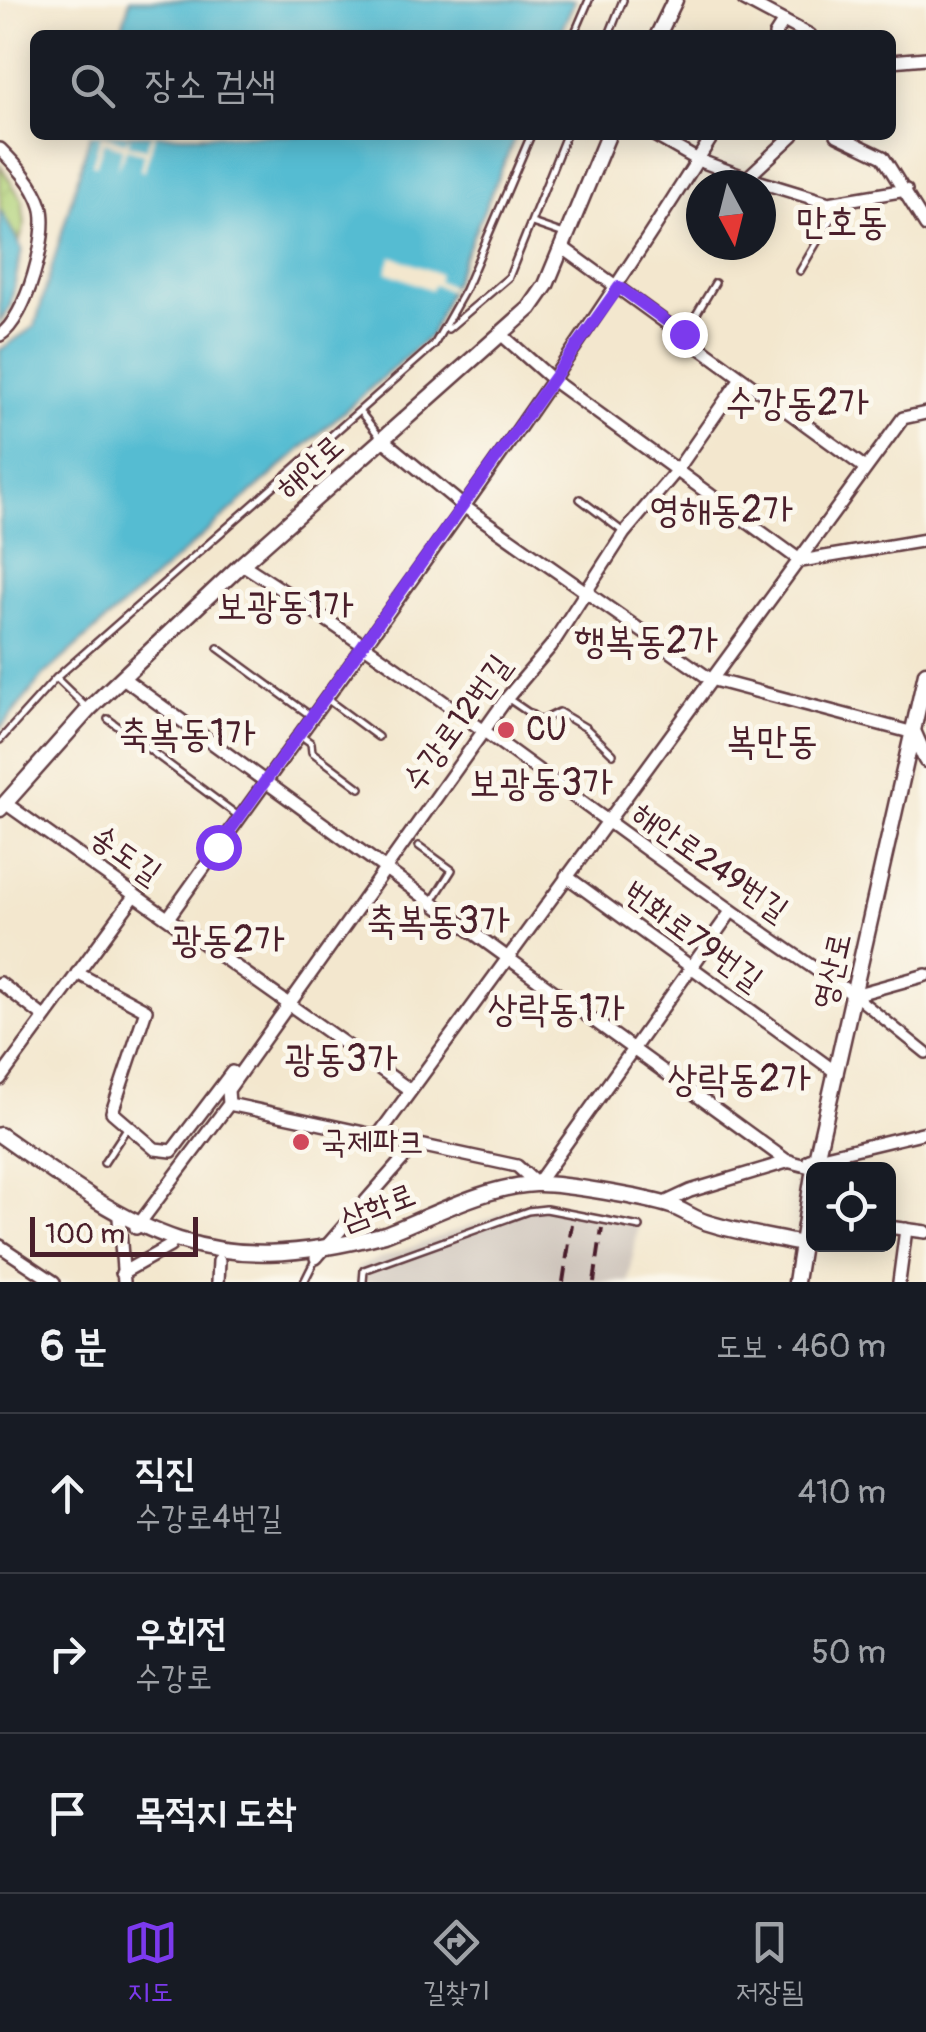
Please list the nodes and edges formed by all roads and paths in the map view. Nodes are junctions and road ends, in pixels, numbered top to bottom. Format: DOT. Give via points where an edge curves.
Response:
graph roads {
  1 [pos="589,0"];
  2 [pos="624,0"];
  3 [pos="744,0"];
  4 [pos="670,1"];
  5 [pos="784,21"];
  6 [pos="576,30"];
  7 [pos="611,30"];
  8 [pos="660,30"];
  9 [pos="778,30"];
  10 [pos="801,30"];
  11 [pos="926,58"];
  12 [pos="896,61"];
  13 [pos="529,140"];
  14 [pos="564,140"];
  15 [pos="606,140"];
  16 [pos="663,140"];
  17 [pos="710,140"];
  18 [pos="789,140"];
  19 [pos="849,140"];
  20 [pos="0,150"];
  21 [pos="698,160"];
  22 [pos="726,170"];
  23 [pos="757,170"];
  24 [pos="776,187"];
  25 [pos="906,190"];
  26 [pos="840,201"];
  27 [pos="532,223"];
  28 [pos="926,226"];
  29 [pos="563,241"];
  30 [pos="800,270"];
  31 [pos="715,283"];
  32 [pos="619,287"];
  33 [pos="446,330"];
  34 [pos="684,334"];
  35 [pos="0,335"];
  36 [pos="502,335"];
  37 [pos="741,378"];
  38 [pos="554,380"];
  39 [pos="361,414"];
  40 [pos="926,414"];
  41 [pos="382,439"];
  42 [pos="864,466"];
  43 [pos="676,470"];
  44 [pos="580,498"];
  45 [pos="462,505"];
  46 [pos="624,533"];
  47 [pos="926,540"];
  48 [pos="801,562"];
  49 [pos="242,564"];
  50 [pos="587,594"];
  51 [pos="364,642"];
  52 [pos="218,648"];
  53 [pos="926,673"];
  54 [pos="56,678"];
  55 [pos="124,678"];
  56 [pos="710,679"];
  57 [pos="324,698"];
  58 [pos="507,698"];
  59 [pos="89,709"];
  60 [pos="311,716"];
  61 [pos="108,719"];
  62 [pos="485,729"];
  63 [pos="914,732"];
  64 [pos="299,734"];
  65 [pos="378,737"];
  66 [pos="0,740"];
  67 [pos="613,754"];
  68 [pos="926,760"];
  69 [pos="264,782"];
  70 [pos="360,788"];
  71 [pos="2,806"];
  72 [pos="240,817"];
  73 [pos="609,825"];
  74 [pos="419,846"];
  75 [pos="386,869"];
  76 [pos="566,876"];
  77 [pos="135,894"];
  78 [pos="432,902"];
  79 [pos="730,913"];
  80 [pos="168,918"];
  81 [pos="508,957"];
  82 [pos="689,969"];
  83 [pos="76,973"];
  84 [pos="926,975"];
  85 [pos="0,983"];
  86 [pos="854,994"];
  87 [pos="290,1004"];
  88 [pos="44,1016"];
  89 [pos="631,1048"];
  90 [pos="926,1053"];
  91 [pos="250,1060"];
  92 [pos="837,1073"];
  93 [pos="0,1079"];
  94 [pos="410,1090"];
  95 [pos="229,1104"];
  96 [pos="129,1126"];
  97 [pos="926,1132"];
  98 [pos="0,1134"];
  99 [pos="377,1137"];
  100 [pos="414,1146"];
  101 [pos="787,1161"];
  102 [pos="816,1162"];
  103 [pos="823,1162"];
  104 [pos="104,1163"];
  105 [pos="806,1163"];
  106 [pos="536,1184"];
  107 [pos="662,1204"];
  108 [pos="118,1218"];
  109 [pos="640,1227"];
  110 [pos="896,1227"];
  111 [pos="136,1228"];
  112 [pos="906,1228"];
  113 [pos="806,1232"];
  114 [pos="926,1232"];
  115 [pos="802,1244"];
  116 [pos="0,1246"];
  117 [pos="170,1246"];
  118 [pos="316,1258"];
  119 [pos="219,1261"];
  120 [pos="123,1279"];
  121 [pos="54,1282"];
  122 [pos="218,1282"];
  123 [pos="304,1282"];
  124 [pos="363,1282"];
  125 [pos="796,1282"];
  126 [pos="898,1282"];
  1 -- 6 [label="lane"];
  2 -- 7 [label="lane"];
  3 -- 5 [label="street"];
  4 -- 8 [label="street"];
  5 -- 9 [label="street"];
  5 -- 10 [label="street"];
  11 -- 12 [label="street"];
  13 -- 33 [label="lane"];
  14 -- 27 [label="lane"];
  15 -- 29 [label="street, 해안로"];
  16 -- 21 [label="street"];
  17 -- 21 [label="street"];
  18 -- 23 [label="street"];
  19 -- 25 [label="street" via="877,152"];
  20 -- 35 [label="street" via="41,205 45,230 24,304"];
  21 -- 22 [label="street"];
  21 -- 32 [label="street"];
  24 -- 26 [label="street"];
  25 -- 26 [label="street"];
  25 -- 28 [label="street"];
  26 -- 30 [label="lane"];
  27 -- 29 [label="lane"];
  27 -- 33 [label="lane" via="509,277"];
  29 -- 32 [label="street"];
  29 -- 36 [label="street, 해안로" via="539,296"];
  31 -- 34 [label="lane"];
  32 -- 34 [label="street"];
  32 -- 38 [label="street"];
  33 -- 39 [label="lane"];
  34 -- 37 [label="street"];
  36 -- 38 [label="street"];
  36 -- 41 [label="street, 해안로"];
  37 -- 42 [label="street"];
  37 -- 43 [label="street, 수강로12번길"];
  38 -- 43 [label="street"];
  38 -- 45 [label="street"];
  39 -- 41 [label="lane"];
  39 -- 54 [label="lane"];
  40 -- 42 [label="street" via="903,418"];
  41 -- 45 [label="street"];
  41 -- 49 [label="street, 해안로"];
  42 -- 48 [label="street"];
  43 -- 46 [label="street, 수강로12번길"];
  43 -- 48 [label="street"];
  44 -- 46 [label="lane"];
  45 -- 50 [label="street"];
  45 -- 51 [label="street"];
  46 -- 50 [label="street, 수강로12번길"];
  47 -- 48 [label="street"];
  48 -- 56 [label="street"];
  49 -- 51 [label="street, 해안로249번길"];
  49 -- 55 [label="street, 해안로"];
  50 -- 56 [label="street"];
  50 -- 58 [label="street, 수강로12번길"];
  51 -- 57 [label="street"];
  51 -- 62 [label="street, 해안로249번길"];
  52 -- 60 [label="lane"];
  53 -- 63 [label="street, 영산로"];
  54 -- 59 [label="lane"];
  54 -- 66 [label="lane"];
  55 -- 59 [label="street, 해안로"];
  55 -- 69 [label="street"];
  56 -- 63 [label="street"];
  56 -- 73 [label="street"];
  57 -- 60 [label="street"];
  57 -- 65 [label="lane"];
  58 -- 62 [label="street, 수강로12번길"];
  58 -- 67 [label="lane" via="541,721 559,712"];
  59 -- 71 [label="street, 해안로"];
  60 -- 64 [label="street"];
  61 -- 72 [label="lane"];
  62 -- 73 [label="street, 해안로249번길"];
  62 -- 75 [label="street, 수강로12번길"];
  63 -- 68 [label="street"];
  63 -- 86 [label="street, 영산로"];
  64 -- 69 [label="street"];
  64 -- 70 [label="lane"];
  69 -- 72 [label="street"];
  69 -- 75 [label="street"];
  71 -- 77 [label="street, 송도길"];
  72 -- 80 [label="street"];
  73 -- 76 [label="street"];
  73 -- 79 [label="street, 해안로249번길"];
  74 -- 78 [label="lane" via="452,870"];
  75 -- 78 [label="street"];
  75 -- 87 [label="street, 수강로12번길"];
  76 -- 81 [label="street"];
  76 -- 82 [label="street, 번화로79번길"];
  77 -- 80 [label="street, 송도길"];
  77 -- 83 [label="street"];
  78 -- 81 [label="street"];
  79 -- 82 [label="street"];
  79 -- 86 [label="street, 해안로249번길"];
  80 -- 87 [label="street, 송도길"];
  81 -- 89 [label="street"];
  81 -- 94 [label="street"];
  82 -- 89 [label="street"];
  82 -- 92 [label="street, 번화로79번길"];
  83 -- 88 [label="street"];
  83 -- 96 [label="street" via="146,1010 112,1112"];
  84 -- 86 [label="street"];
  85 -- 88 [label="street"];
  86 -- 90 [label="street"];
  86 -- 92 [label="street, 영산로"];
  87 -- 91 [label="street, 수강로12번길"];
  87 -- 94 [label="street, 송도길"];
  88 -- 93 [label="street"];
  89 -- 101 [label="street"];
  89 -- 106 [label="street"];
  91 -- 95 [label="street, 수강로12번길" via="228,1090"];
  91 -- 96 [label="street" via="242,1058 172,1151 155,1149"];
  92 -- 102 [label="street, 영산로"];
  94 -- 99 [label="street"];
  95 -- 99 [label="street"];
  95 -- 111 [label="street, 수강로12번길"];
  96 -- 104 [label="lane"];
  97 -- 103 [label="street"];
  98 -- 108 [label="street, 삼학로"];
  99 -- 100 [label="street"];
  100 -- 106 [label="street" via="517,1166"];
  100 -- 118 [label="street"];
  101 -- 105 [label="street"];
  101 -- 107 [label="street"];
  106 -- 107 [label="street, 삼학로"];
  106 -- 118 [label="street, 삼학로" via="486,1195"];
  107 -- 115 [label="street, 삼학로" via="704,1222"];
  108 -- 111 [label="street, 삼학로"];
  108 -- 120 [label="street"];
  109 -- 124 [label="lane" via="528,1211 364,1270"];
  110 -- 112 [label="street"];
  111 -- 117 [label="street, 삼학로"];
  112 -- 114 [label="street"];
  112 -- 126 [label="street"];
  113 -- 115 [label="street, 영산로"];
  115 -- 125 [label="street, 영산로"];
  116 -- 121 [label="street"];
  117 -- 119 [label="street, 삼학로"];
  117 -- 120 [label="street"];
  118 -- 119 [label="street, 삼학로"];
  118 -- 123 [label="lane"];
  119 -- 122 [label="street"];
}
